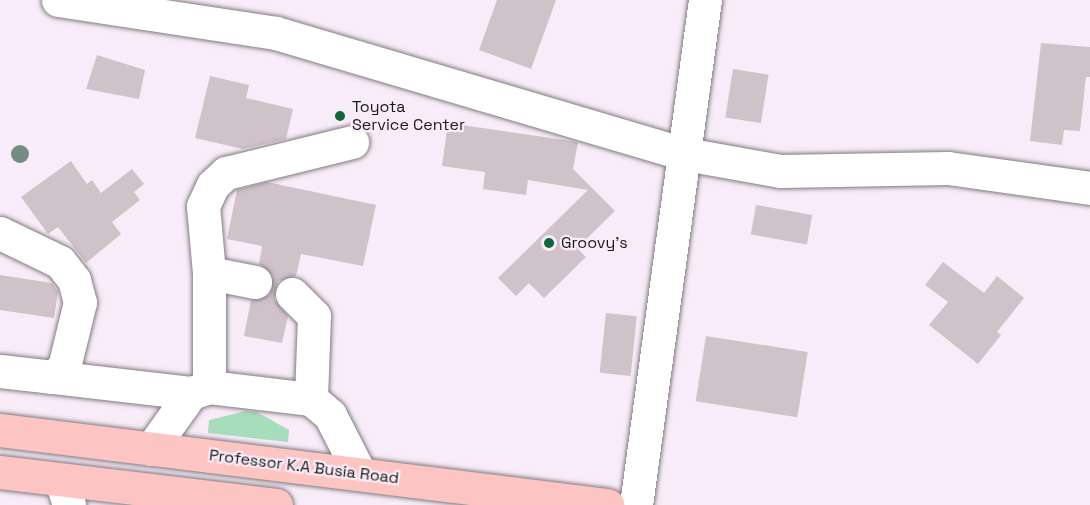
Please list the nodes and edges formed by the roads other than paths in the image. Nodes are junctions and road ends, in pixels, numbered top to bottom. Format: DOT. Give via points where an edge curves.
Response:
graph roads {
  1 [pos="58,0"];
  2 [pos="705,0"];
  3 [pos="352,142"];
  4 [pos="685,154"];
  5 [pos="1090,188"];
  6 [pos="0,233"];
  7 [pos="209,273"];
  8 [pos="255,282"];
  9 [pos="292,294"];
  10 [pos="0,371"];
  11 [pos="53,377"];
  12 [pos="200,390"];
  13 [pos="311,399"];
  14 [pos="0,430"];
  15 [pos="151,449"];
  16 [pos="298,466"];
  17 [pos="0,472"];
  18 [pos="360,474"];
  19 [pos="65,492"];
  20 [pos="187,500"];
  21 [pos="276,505"];
  22 [pos="292,505"];
  23 [pos="608,505"];
  24 [pos="636,505"];
  1 -- 4 [label="street" via="276,33"];
  2 -- 4 [label="street"];
  3 -- 7 [label="street" via="226,173 213,185 203,206"];
  4 -- 5 [label="street" via="780,171 948,168"];
  4 -- 24 [label="street"];
  6 -- 11 [label="street" via="60,262 74,280 80,302 77,326 64,367"];
  7 -- 8 [label="street"];
  7 -- 12 [label="street"];
  9 -- 13 [label="street" via="314,315"];
  10 -- 11 [label="street"];
  11 -- 12 [label="street"];
  12 -- 13 [label="street"];
  12 -- 15 [label="street"];
  13 -- 18 [label="street" via="330,415"];
  14 -- 15 [label="main road, Professor K.A Busia Road"];
  15 -- 16 [label="main road, Professor K.A Busia Road"];
  16 -- 18 [label="main road, Professor K.A Busia Road"];
  16 -- 22 [label="main road"];
  17 -- 19 [label="main road"];
  18 -- 23 [label="main road, Professor K.A Busia Road"];
  19 -- 20 [label="main road"];
  20 -- 21 [label="main road"];
}
